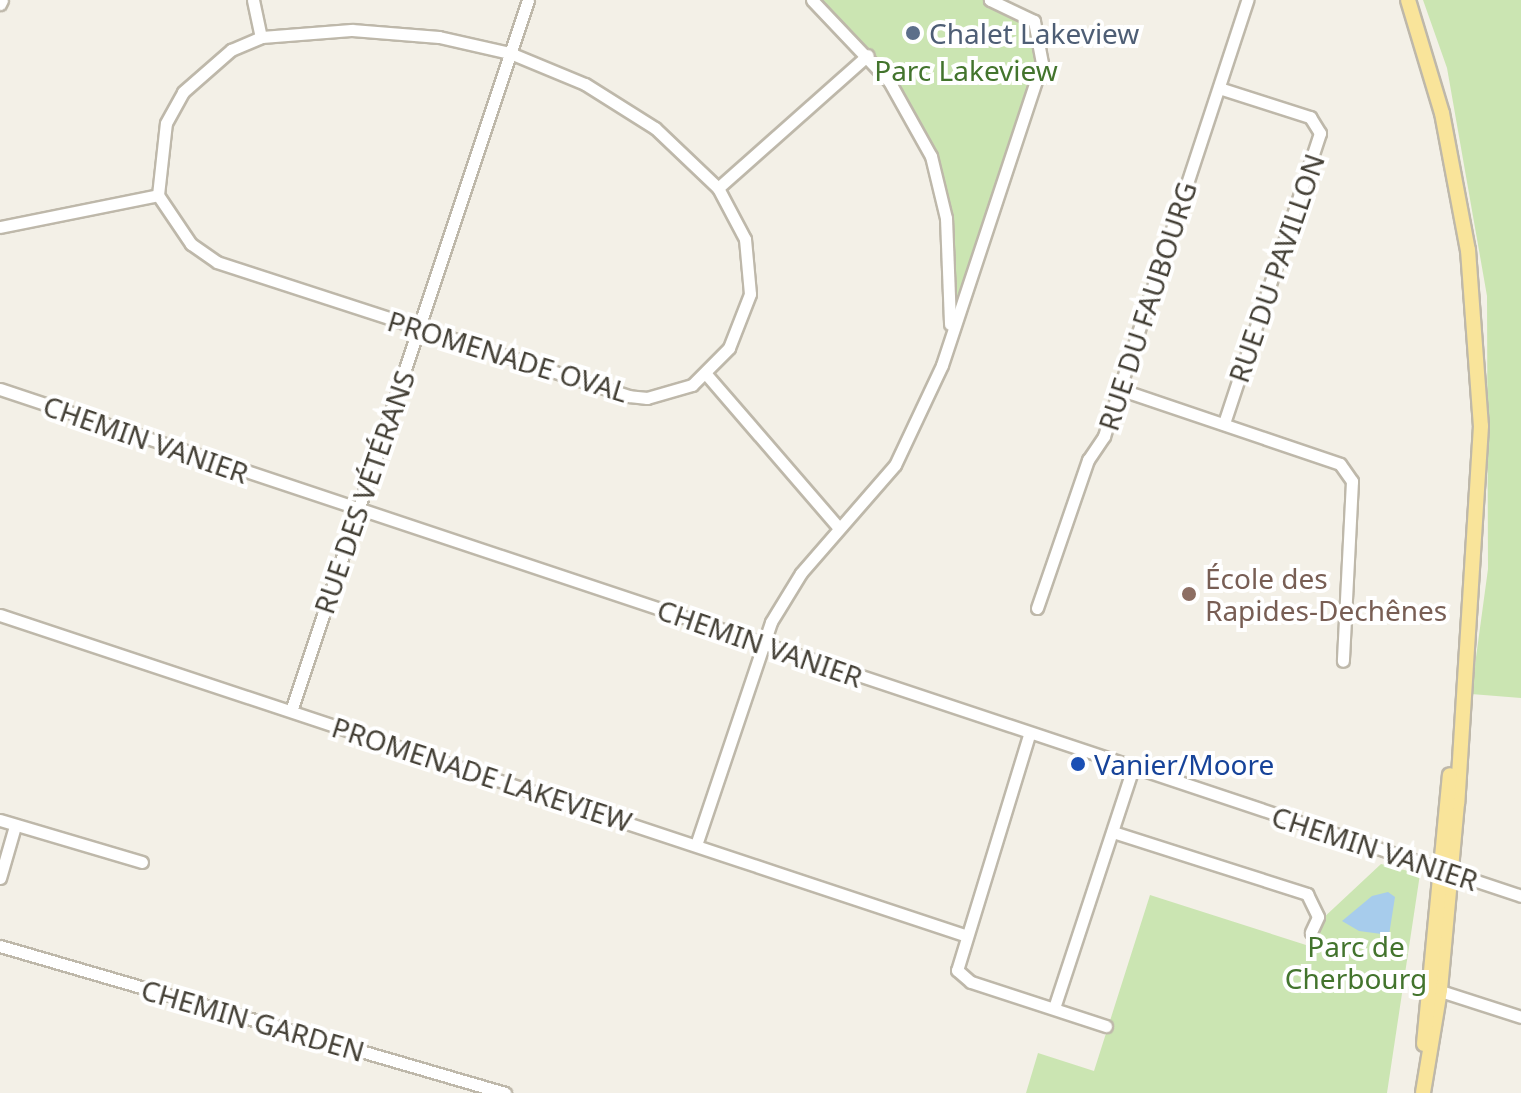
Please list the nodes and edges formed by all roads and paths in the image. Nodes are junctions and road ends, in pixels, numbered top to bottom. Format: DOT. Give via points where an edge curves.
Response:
graph roads {
  1 [pos="253,0"];
  2 [pos="528,0"];
  3 [pos="812,0"];
  4 [pos="990,0"];
  5 [pos="1247,0"];
  6 [pos="1408,0"];
  7 [pos="261,37"];
  8 [pos="510,53"];
  9 [pos="868,55"];
  10 [pos="1219,88"];
  11 [pos="718,188"];
  12 [pos="158,195"];
  13 [pos="0,227"];
  14 [pos="419,329"];
  15 [pos="949,340"];
  16 [pos="706,374"];
  17 [pos="0,389"];
  18 [pos="1119,389"];
  19 [pos="1224,423"];
  20 [pos="359,511"];
  21 [pos="838,527"];
  22 [pos="1037,608"];
  23 [pos="0,615"];
  24 [pos="764,643"];
  25 [pos="1343,661"];
  26 [pos="291,711"];
  27 [pos="1029,735"];
  28 [pos="1133,768"];
  29 [pos="0,820"];
  30 [pos="15,826"];
  31 [pos="1113,832"];
  32 [pos="696,845"];
  33 [pos="142,862"];
  34 [pos="1444,870"];
  35 [pos="0,878"];
  36 [pos="1521,896"];
  37 [pos="1311,932"];
  38 [pos="964,935"];
  39 [pos="0,946"];
  40 [pos="1434,989"];
  41 [pos="1054,1008"];
  42 [pos="1521,1017"];
  43 [pos="1106,1026"];
  44 [pos="505,1093"];
  45 [pos="1422,1093"];
  1 -- 7 [label="street"];
  2 -- 8 [label="street, RUE DES VÉTÉRANS"];
  3 -- 9 [label="street"];
  4 -- 15 [label="street" via="1034,21 1042,63"];
  5 -- 10 [label="street, RUE DU FAUBOURG"];
  6 -- 34 [label="main road" via="1442,113 1471,278 1481,426"];
  7 -- 8 [label="street, PROMENADE OVAL" via="352,30 439,37"];
  7 -- 12 [label="street, PROMENADE OVAL" via="218,59 183,92 166,123"];
  8 -- 11 [label="street, PROMENADE OVAL" via="622,105"];
  8 -- 14 [label="street, RUE DES VÉTÉRANS"];
  9 -- 11 [label="street"];
  9 -- 15 [label="street" via="923,136 940,187 950,264"];
  10 -- 18 [label="street, RUE DU FAUBOURG"];
  10 -- 19 [label="street, RUE DU PAVILLON" via="1310,117 1320,133"];
  11 -- 16 [label="street, PROMENADE OVAL" via="745,239 750,294 729,348"];
  12 -- 13 [label="street"];
  12 -- 14 [label="street, PROMENADE OVAL" via="191,244 217,262"];
  14 -- 16 [label="street, PROMENADE OVAL" via="629,396 667,395"];
  14 -- 20 [label="street, RUE DES VÉTÉRANS"];
  15 -- 21 [label="street" via="901,455"];
  16 -- 21 [label="street"];
  17 -- 20 [label="street, CHEMIN VANIER"];
  18 -- 19 [label="street"];
  18 -- 22 [label="street, RUE DU FAUBOURG" via="1101,445 1088,460"];
  19 -- 25 [label="street" via="1340,464 1352,481"];
  20 -- 24 [label="street, CHEMIN VANIER"];
  20 -- 26 [label="street, RUE DES VÉTÉRANS"];
  21 -- 24 [label="street" via="781,603"];
  23 -- 26 [label="street, PROMENADE LAKEVIEW"];
  24 -- 27 [label="street, CHEMIN VANIER"];
  24 -- 32 [label="street"];
  26 -- 32 [label="street, PROMENADE LAKEVIEW"];
  27 -- 28 [label="street, CHEMIN VANIER"];
  27 -- 38 [label="street"];
  28 -- 31 [label="street"];
  28 -- 34 [label="street, CHEMIN VANIER"];
  29 -- 30 [label="street"];
  30 -- 33 [label="street"];
  30 -- 35 [label="street"];
  31 -- 37 [label="street" via="1307,894 1318,917"];
  31 -- 41 [label="street"];
  32 -- 38 [label="street, PROMENADE LAKEVIEW"];
  34 -- 36 [label="street, CHEMIN VANIER"];
  34 -- 40 [label="main road"];
  38 -- 41 [label="street" via="956,963 965,979"];
  39 -- 44 [label="street, CHEMIN GARDEN"];
  40 -- 42 [label="street"];
  40 -- 45 [label="main road"];
  41 -- 43 [label="street"];
}
